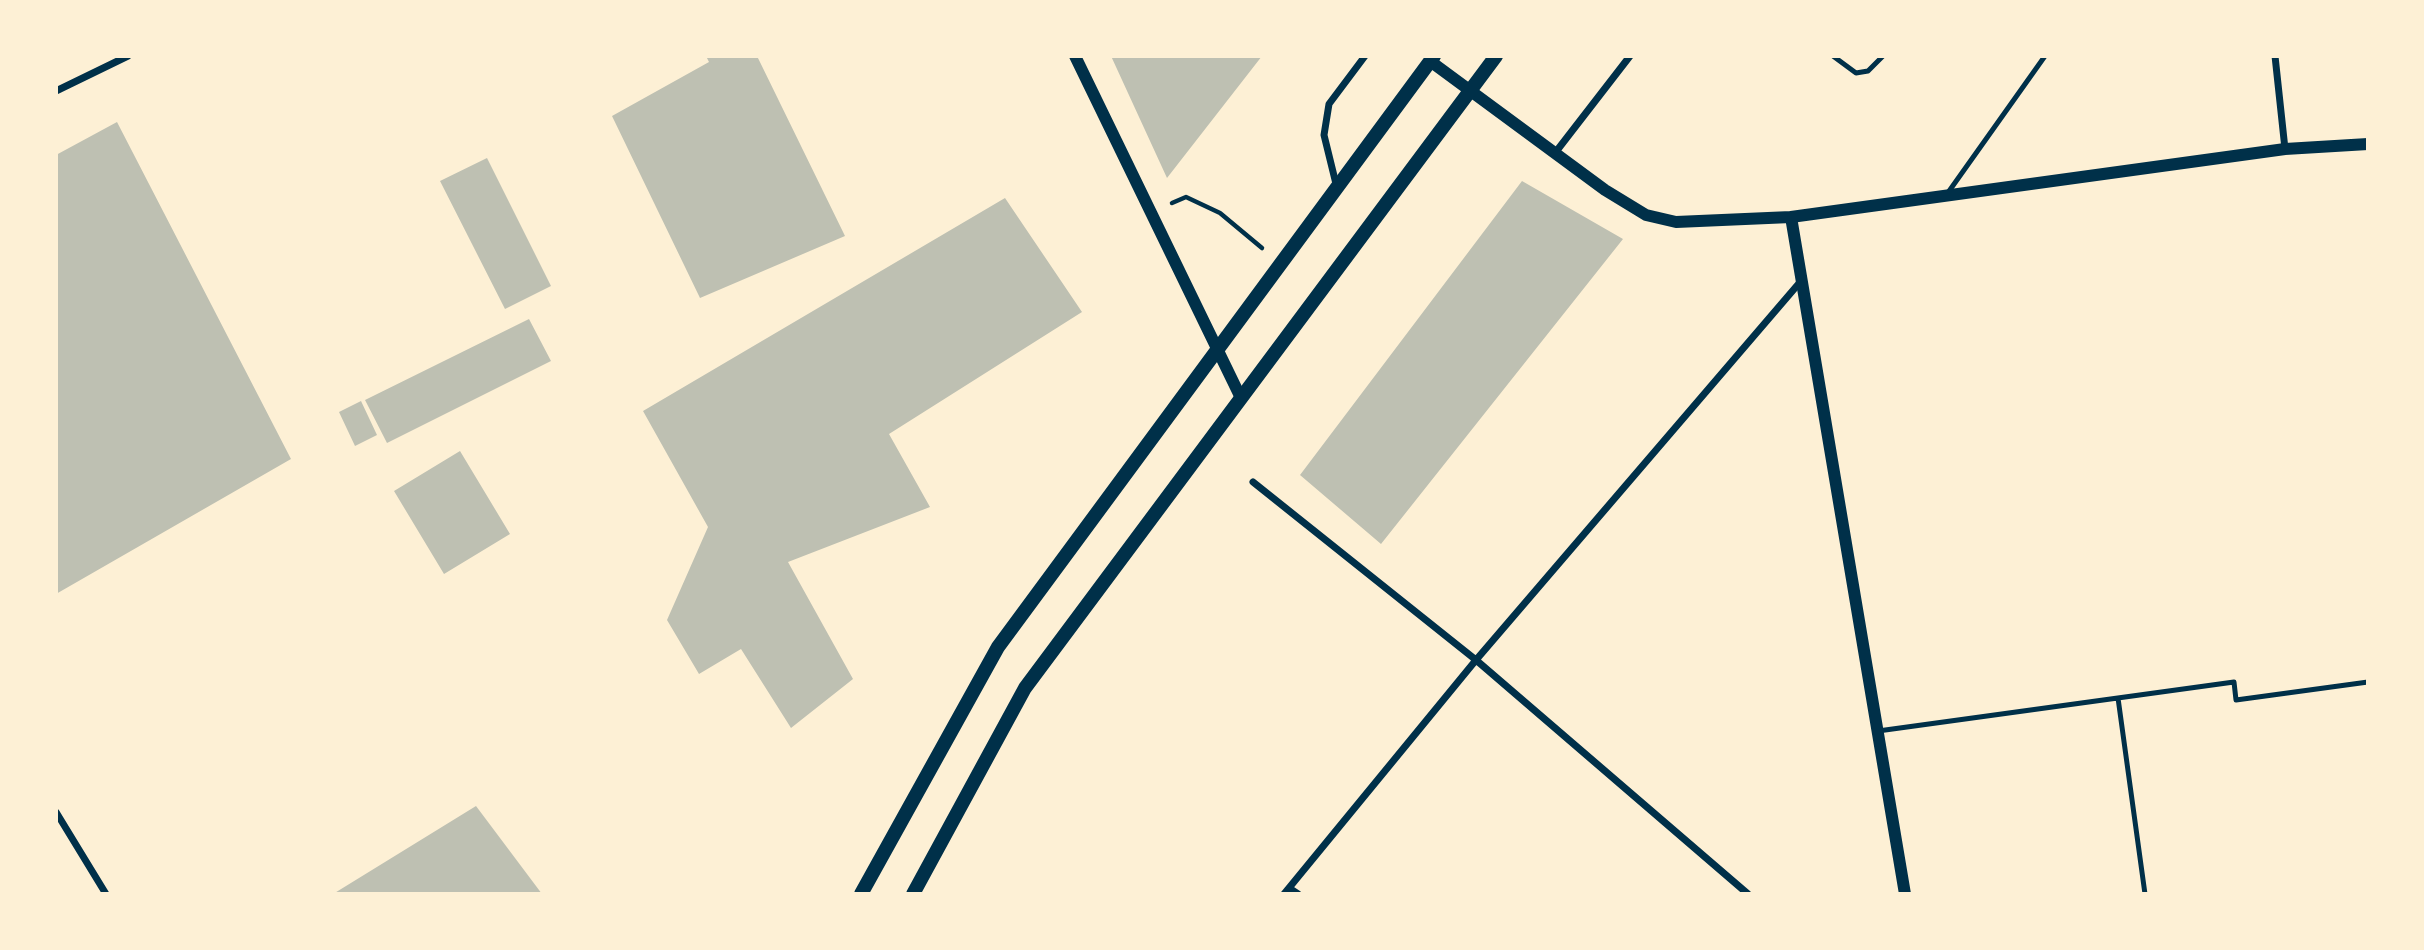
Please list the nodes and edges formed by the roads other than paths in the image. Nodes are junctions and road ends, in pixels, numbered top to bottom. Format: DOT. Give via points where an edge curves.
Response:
graph roads {
  1 [pos="128,56"];
  2 [pos="1075,56"];
  3 [pos="1364,56"];
  4 [pos="1496,56"];
  5 [pos="1630,56"];
  6 [pos="1833,56"];
  7 [pos="1883,56"];
  8 [pos="2045,56"];
  9 [pos="2274,56"];
  10 [pos="1432,59"];
  11 [pos="1469,90"];
  12 [pos="56,91"];
  13 [pos="2368,144"];
  14 [pos="2285,149"];
  15 [pos="1555,153"];
  16 [pos="1337,190"];
  17 [pos="1947,194"];
  18 [pos="1791,217"];
  19 [pos="1803,278"];
  20 [pos="1217,351"];
  21 [pos="1240,396"];
  22 [pos="1253,481"];
  23 [pos="1476,660"];
  24 [pos="2368,682"];
  25 [pos="2118,698"];
  26 [pos="1878,731"];
  27 [pos="56,812"];
  28 [pos="1287,891"];
  29 [pos="106,894"];
  30 [pos="861,894"];
  31 [pos="913,894"];
  32 [pos="1298,894"];
  33 [pos="1748,894"];
  34 [pos="1905,894"];
  35 [pos="2146,894"];
  1 -- 12 [label="street"];
  2 -- 20 [label="street"];
  3 -- 16 [label="street" via="1329,104 1324,135"];
  4 -- 11 [label="main road"];
  5 -- 15 [label="street"];
  6 -- 7 [label="lane" via="1856,73 1868,71"];
  8 -- 17 [label="lane"];
  9 -- 14 [label="street"];
  10 -- 11 [label="street"];
  10 -- 16 [label="main road"];
  11 -- 15 [label="street"];
  11 -- 21 [label="main road"];
  13 -- 14 [label="street"];
  14 -- 17 [label="street"];
  15 -- 18 [label="street" via="1646,215 1676,222"];
  16 -- 20 [label="main road"];
  17 -- 18 [label="street"];
  18 -- 19 [label="street"];
  19 -- 23 [label="street"];
  19 -- 26 [label="street"];
  20 -- 21 [label="street"];
  20 -- 30 [label="main road" via="998,647"];
  21 -- 31 [label="main road" via="1025,688"];
  22 -- 23 [label="street"];
  23 -- 28 [label="street"];
  23 -- 33 [label="street"];
  24 -- 25 [label="lane" via="2236,700 2234,682"];
  25 -- 26 [label="lane"];
  25 -- 35 [label="lane"];
  26 -- 34 [label="street"];
  27 -- 29 [label="street"];
  28 -- 32 [label="street"];
}
